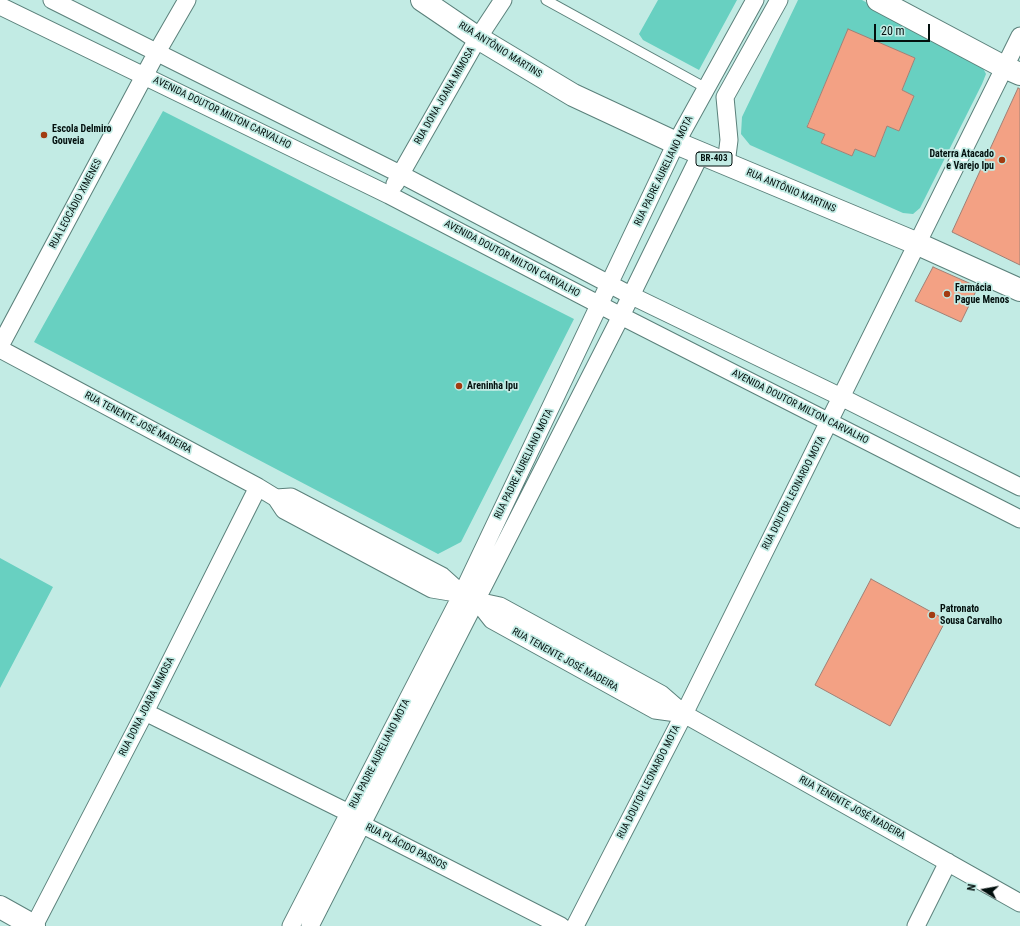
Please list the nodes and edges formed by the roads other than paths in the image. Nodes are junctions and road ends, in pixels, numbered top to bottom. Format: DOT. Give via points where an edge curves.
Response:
graph roads {
  1 [pos="52,0"];
  2 [pos="187,0"];
  3 [pos="422,0"];
  4 [pos="503,0"];
  5 [pos="546,0"];
  6 [pos="755,0"];
  7 [pos="779,0"];
  8 [pos="878,0"];
  9 [pos="0,6"];
  10 [pos="1020,36"];
  11 [pos="478,38"];
  12 [pos="157,52"];
  13 [pos="1012,70"];
  14 [pos="145,75"];
  15 [pos="706,88"];
  16 [pos="676,143"];
  17 [pos="701,153"];
  18 [pos="726,164"];
  19 [pos="400,174"];
  20 [pos="389,194"];
  21 [pos="918,244"];
  22 [pos="610,284"];
  23 [pos="1020,290"];
  24 [pos="630,295"];
  25 [pos="600,305"];
  26 [pos="621,316"];
  27 [pos="0,347"];
  28 [pos="841,397"];
  29 [pos="830,422"];
  30 [pos="258,487"];
  31 [pos="1020,487"];
  32 [pos="1020,519"];
  33 [pos="462,594"];
  34 [pos="477,601"];
  35 [pos="145,712"];
  36 [pos="684,714"];
  37 [pos="355,819"];
  38 [pos="948,862"];
  39 [pos="1020,903"];
  40 [pos="0,907"];
  41 [pos="34,926"];
  42 [pos="291,926"];
  43 [pos="310,926"];
  44 [pos="561,926"];
  45 [pos="575,926"];
  46 [pos="916,926"];
  1 -- 12 [label="street"];
  2 -- 12 [label="street, RUA LEOCÁDIO XIMENES"];
  3 -- 11 [label="main road, RUA ANTÔNIO MARTINS / BR-403"];
  4 -- 11 [label="street, RUA DONA JOANA MIMOSA"];
  5 -- 15 [label="lane"];
  6 -- 15 [label="street, RUA PADRE AURELIANO MOTA"];
  7 -- 18 [label="street" via="725,97 728,124"];
  8 -- 13 [label="main road"];
  9 -- 14 [label="street, AVENIDA DOUTOR MILTON CARVALHO"];
  10 -- 13 [label="street, RUA DOUTOR LEONARDO MOTA"];
  11 -- 16 [label="main road, RUA ANTÔNIO MARTINS / BR-403" via="573,95"];
  11 -- 19 [label="street, RUA DONA JOANA MIMOSA"];
  12 -- 14 [label="street, RUA LEOCÁDIO XIMENES"];
  12 -- 19 [label="street"];
  13 -- 21 [label="street, RUA DOUTOR LEONARDO MOTA"];
  14 -- 20 [label="street, AVENIDA DOUTOR MILTON CARVALHO"];
  14 -- 27 [label="street, RUA LEOCÁDIO XIMENES"];
  15 -- 16 [label="street, RUA PADRE AURELIANO MOTA"];
  16 -- 17 [label="main road, RUA ANTÔNIO MARTINS / BR-403"];
  16 -- 22 [label="street, RUA PADRE AURELIANO MOTA"];
  17 -- 18 [label="main road, RUA ANTÔNIO MARTINS / BR-403"];
  17 -- 24 [label="street, RUA PADRE AURELIANO MOTA"];
  18 -- 21 [label="main road, RUA ANTÔNIO MARTINS / BR-403"];
  19 -- 20 [label="street, RUA DONA JOANA MIMOSA"];
  19 -- 22 [label="street"];
  20 -- 25 [label="street, AVENIDA DOUTOR MILTON CARVALHO"];
  21 -- 23 [label="main road, RUA ANTÔNIO MARTINS / BR-403"];
  21 -- 28 [label="street, RUA DOUTOR LEONARDO MOTA"];
  22 -- 24 [label="street"];
  22 -- 25 [label="street, RUA PADRE AURELIANO MOTA"];
  24 -- 26 [label="street, RUA PADRE AURELIANO MOTA"];
  24 -- 28 [label="street"];
  25 -- 26 [label="street, AVENIDA DOUTOR MILTON CARVALHO"];
  25 -- 33 [label="street, RUA PADRE AURELIANO MOTA"];
  26 -- 29 [label="street, AVENIDA DOUTOR MILTON CARVALHO"];
  26 -- 34 [label="street, RUA PADRE AURELIANO MOTA"];
  27 -- 30 [label="street, RUA TENENTE JOSÉ MADEIRA"];
  28 -- 29 [label="street, RUA DOUTOR LEONARDO MOTA"];
  28 -- 31 [label="street"];
  29 -- 32 [label="street, AVENIDA DOUTOR MILTON CARVALHO"];
  29 -- 36 [label="street, RUA DOUTOR LEONARDO MOTA"];
  30 -- 33 [label="street, RUA TENENTE JOSÉ MADEIRA" via="276,498 284,510 432,588"];
  30 -- 35 [label="street, RUA DONA JOARA MIMOSA"];
  33 -- 34 [label="street, RUA TENENTE JOSÉ MADEIRA"];
  33 -- 37 [label="street, RUA PADRE AURELIANO MOTA"];
  34 -- 36 [label="street, RUA TENENTE JOSÉ MADEIRA" via="492,620 655,710"];
  34 -- 37 [label="street, RUA PADRE AURELIANO MOTA"];
  35 -- 37 [label="street, RUA PLÁCIDO PASSOS"];
  35 -- 41 [label="street, RUA DONA JOARA MIMOSA"];
  36 -- 38 [label="street, RUA TENENTE JOSÉ MADEIRA"];
  36 -- 45 [label="street, RUA DOUTOR LEONARDO MOTA"];
  37 -- 42 [label="street, RUA PADRE AURELIANO MOTA"];
  37 -- 43 [label="street, RUA PADRE AURELIANO MOTA"];
  37 -- 44 [label="street, RUA PLÁCIDO PASSOS"];
  38 -- 39 [label="street, RUA TENENTE JOSÉ MADEIRA"];
  38 -- 46 [label="street"];
  40 -- 41 [label="main road"];
}
